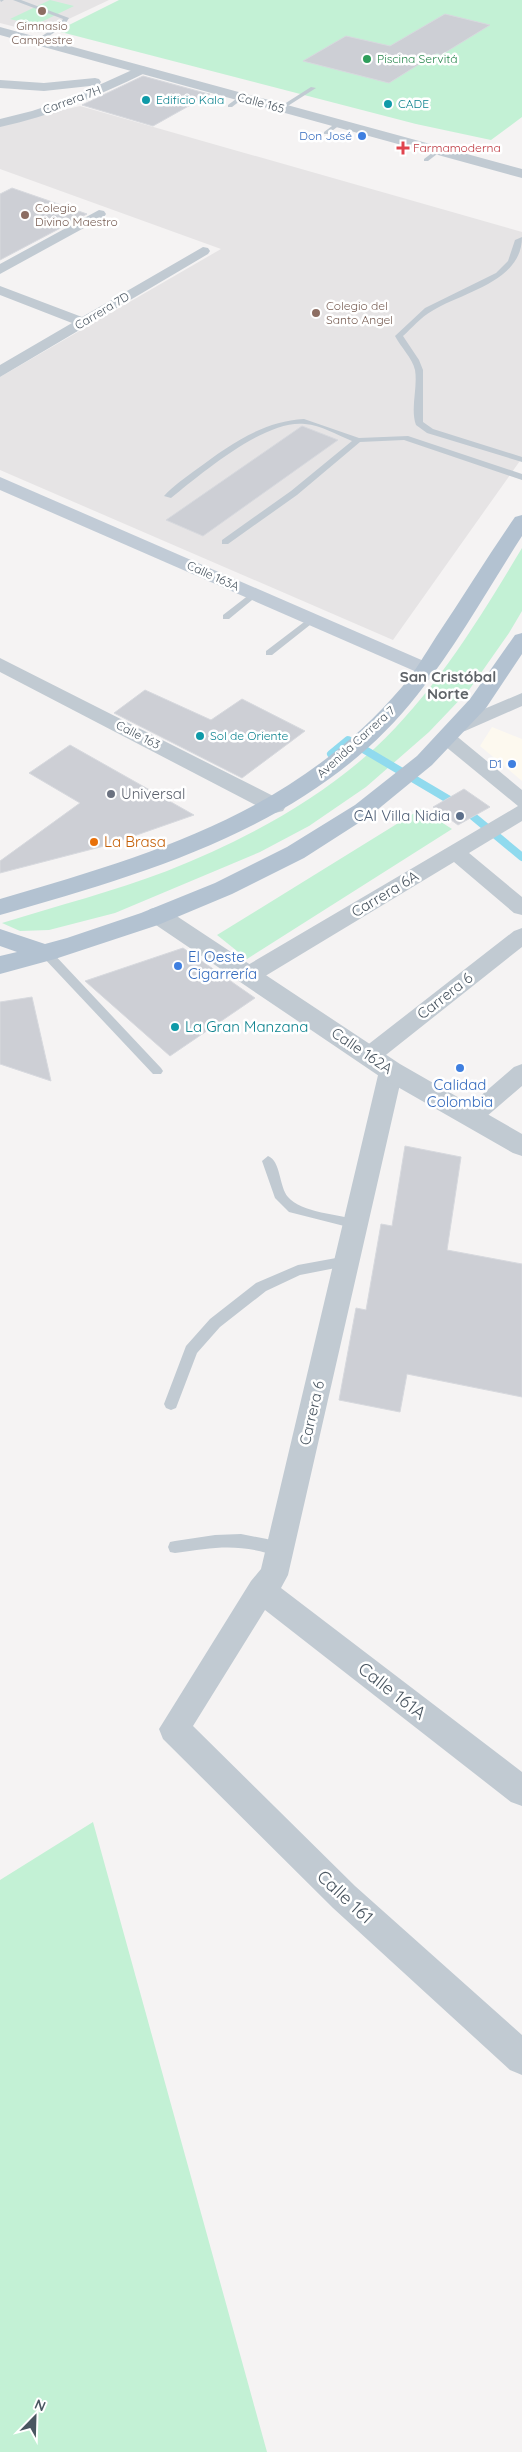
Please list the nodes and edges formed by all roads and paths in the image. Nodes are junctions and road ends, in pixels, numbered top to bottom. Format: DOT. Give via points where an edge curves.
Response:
graph roads {
  1 [pos="16,0"];
  2 [pos="0,31"];
  3 [pos="38,41"];
  4 [pos="142,70"];
  5 [pos="122,80"];
  6 [pos="0,84"];
  7 [pos="313,88"];
  8 [pos="242,97"];
  9 [pos="230,106"];
  10 [pos="281,108"];
  11 [pos="0,123"];
  12 [pos="438,151"];
  13 [pos="426,160"];
  14 [pos="522,174"];
  15 [pos="100,214"];
  16 [pos="522,239"];
  17 [pos="203,251"];
  18 [pos="0,270"];
  19 [pos="0,290"];
  20 [pos="83,322"];
  21 [pos="0,372"];
  22 [pos="358,440"];
  23 [pos="522,460"];
  24 [pos="522,477"];
  25 [pos="0,483"];
  26 [pos="168,496"];
  27 [pos="522,521"];
  28 [pos="225,542"];
  29 [pos="254,594"];
  30 [pos="226,617"];
  31 [pos="312,619"];
  32 [pos="522,639"];
  33 [pos="269,653"];
  34 [pos="0,664"];
  35 [pos="426,669"];
  36 [pos="522,699"];
  37 [pos="452,733"];
  38 [pos="522,802"];
  39 [pos="275,806"];
  40 [pos="522,812"];
  41 [pos="456,852"];
  42 [pos="0,907"];
  43 [pos="522,908"];
  44 [pos="158,915"];
  45 [pos="522,936"];
  46 [pos="0,937"];
  47 [pos="46,953"];
  48 [pos="0,965"];
  49 [pos="248,975"];
  50 [pos="369,1056"];
  51 [pos="157,1070"];
  52 [pos="391,1071"];
  53 [pos="522,1073"];
  54 [pos="471,1117"];
  55 [pos="522,1146"];
  56 [pos="268,1161"];
  57 [pos="356,1224"];
  58 [pos="347,1261"];
  59 [pos="172,1404"];
  60 [pos="175,1547"];
  61 [pos="280,1551"];
  62 [pos="262,1590"];
  63 [pos="174,1730"];
  64 [pos="522,1791"];
  65 [pos="522,2058"];
  1 -- 3 [label="lane" via="66,18 62,25"];
  2 -- 3 [label="street, Calle 165"];
  3 -- 4 [label="street, Calle 165"];
  4 -- 5 [label="street, Carrera 7H"];
  4 -- 8 [label="street, Calle 165"];
  5 -- 6 [label="street" via="57,86"];
  5 -- 11 [label="street, Carrera 7H" via="99,91"];
  7 -- 10 [label="lane"];
  8 -- 9 [label="lane"];
  8 -- 10 [label="street, Calle 165"];
  10 -- 12 [label="street, Calle 165" via="332,128"];
  12 -- 13 [label="lane"];
  12 -- 14 [label="street, Calle 165"];
  15 -- 18 [label="street"];
  16 -- 23 [label="lane" via="511,262 498,275 428,310 399,336 417,362 419,423 430,431"];
  17 -- 20 [label="street, Carrera 7D"];
  19 -- 20 [label="street"];
  20 -- 21 [label="street, Carrera 7D"];
  22 -- 24 [label="lane" via="405,438"];
  22 -- 26 [label="lane" via="304,422 284,422 261,430"];
  22 -- 28 [label="lane" via="294,493"];
  25 -- 29 [label="main road, Calle 163A"];
  27 -- 35 [label="main road, Avenida Carrera 7"];
  29 -- 30 [label="lane"];
  29 -- 31 [label="main road, Calle 163A"];
  31 -- 33 [label="lane"];
  31 -- 35 [label="main road, Calle 163A"];
  32 -- 37 [label="main road" via="481,702"];
  34 -- 39 [label="street, Calle 163"];
  35 -- 39 [label="main road, Avenida Carrera 7" via="409,692 353,748 323,774"];
  36 -- 37 [label="street"];
  37 -- 38 [label="street"];
  37 -- 44 [label="main road" via="383,794 288,858"];
  39 -- 42 [label="main road, Avenida Carrera 7" via="198,844 155,860"];
  40 -- 41 [label="street, Carrera 6A"];
  41 -- 43 [label="street"];
  41 -- 49 [label="street, Carrera 6A"];
  44 -- 47 [label="main road"];
  44 -- 49 [label="street, Calle 162A"];
  45 -- 50 [label="street, Carrera 6"];
  46 -- 47 [label="main road"];
  47 -- 48 [label="main road"];
  47 -- 51 [label="lane"];
  49 -- 50 [label="street, Calle 162A"];
  50 -- 52 [label="street, Calle 162A"];
  52 -- 54 [label="street, Calle 162A"];
  52 -- 57 [label="street, Carrera 6"];
  53 -- 54 [label="street"];
  54 -- 55 [label="street, Calle 162A"];
  56 -- 57 [label="lane" via="281,1198 293,1209"];
  57 -- 58 [label="street, Carrera 6"];
  58 -- 59 [label="lane" via="291,1273 261,1288 215,1323 190,1350"];
  58 -- 61 [label="street, Carrera 6"];
  60 -- 61 [label="lane" via="247,1540 265,1543"];
  61 -- 62 [label="street, Carrera 6" via="274,1575"];
  62 -- 63 [label="street, Carrera 6"];
  62 -- 64 [label="street, Calle 161A"];
  63 -- 65 [label="street, Calle 161" via="344,1896"];
}
